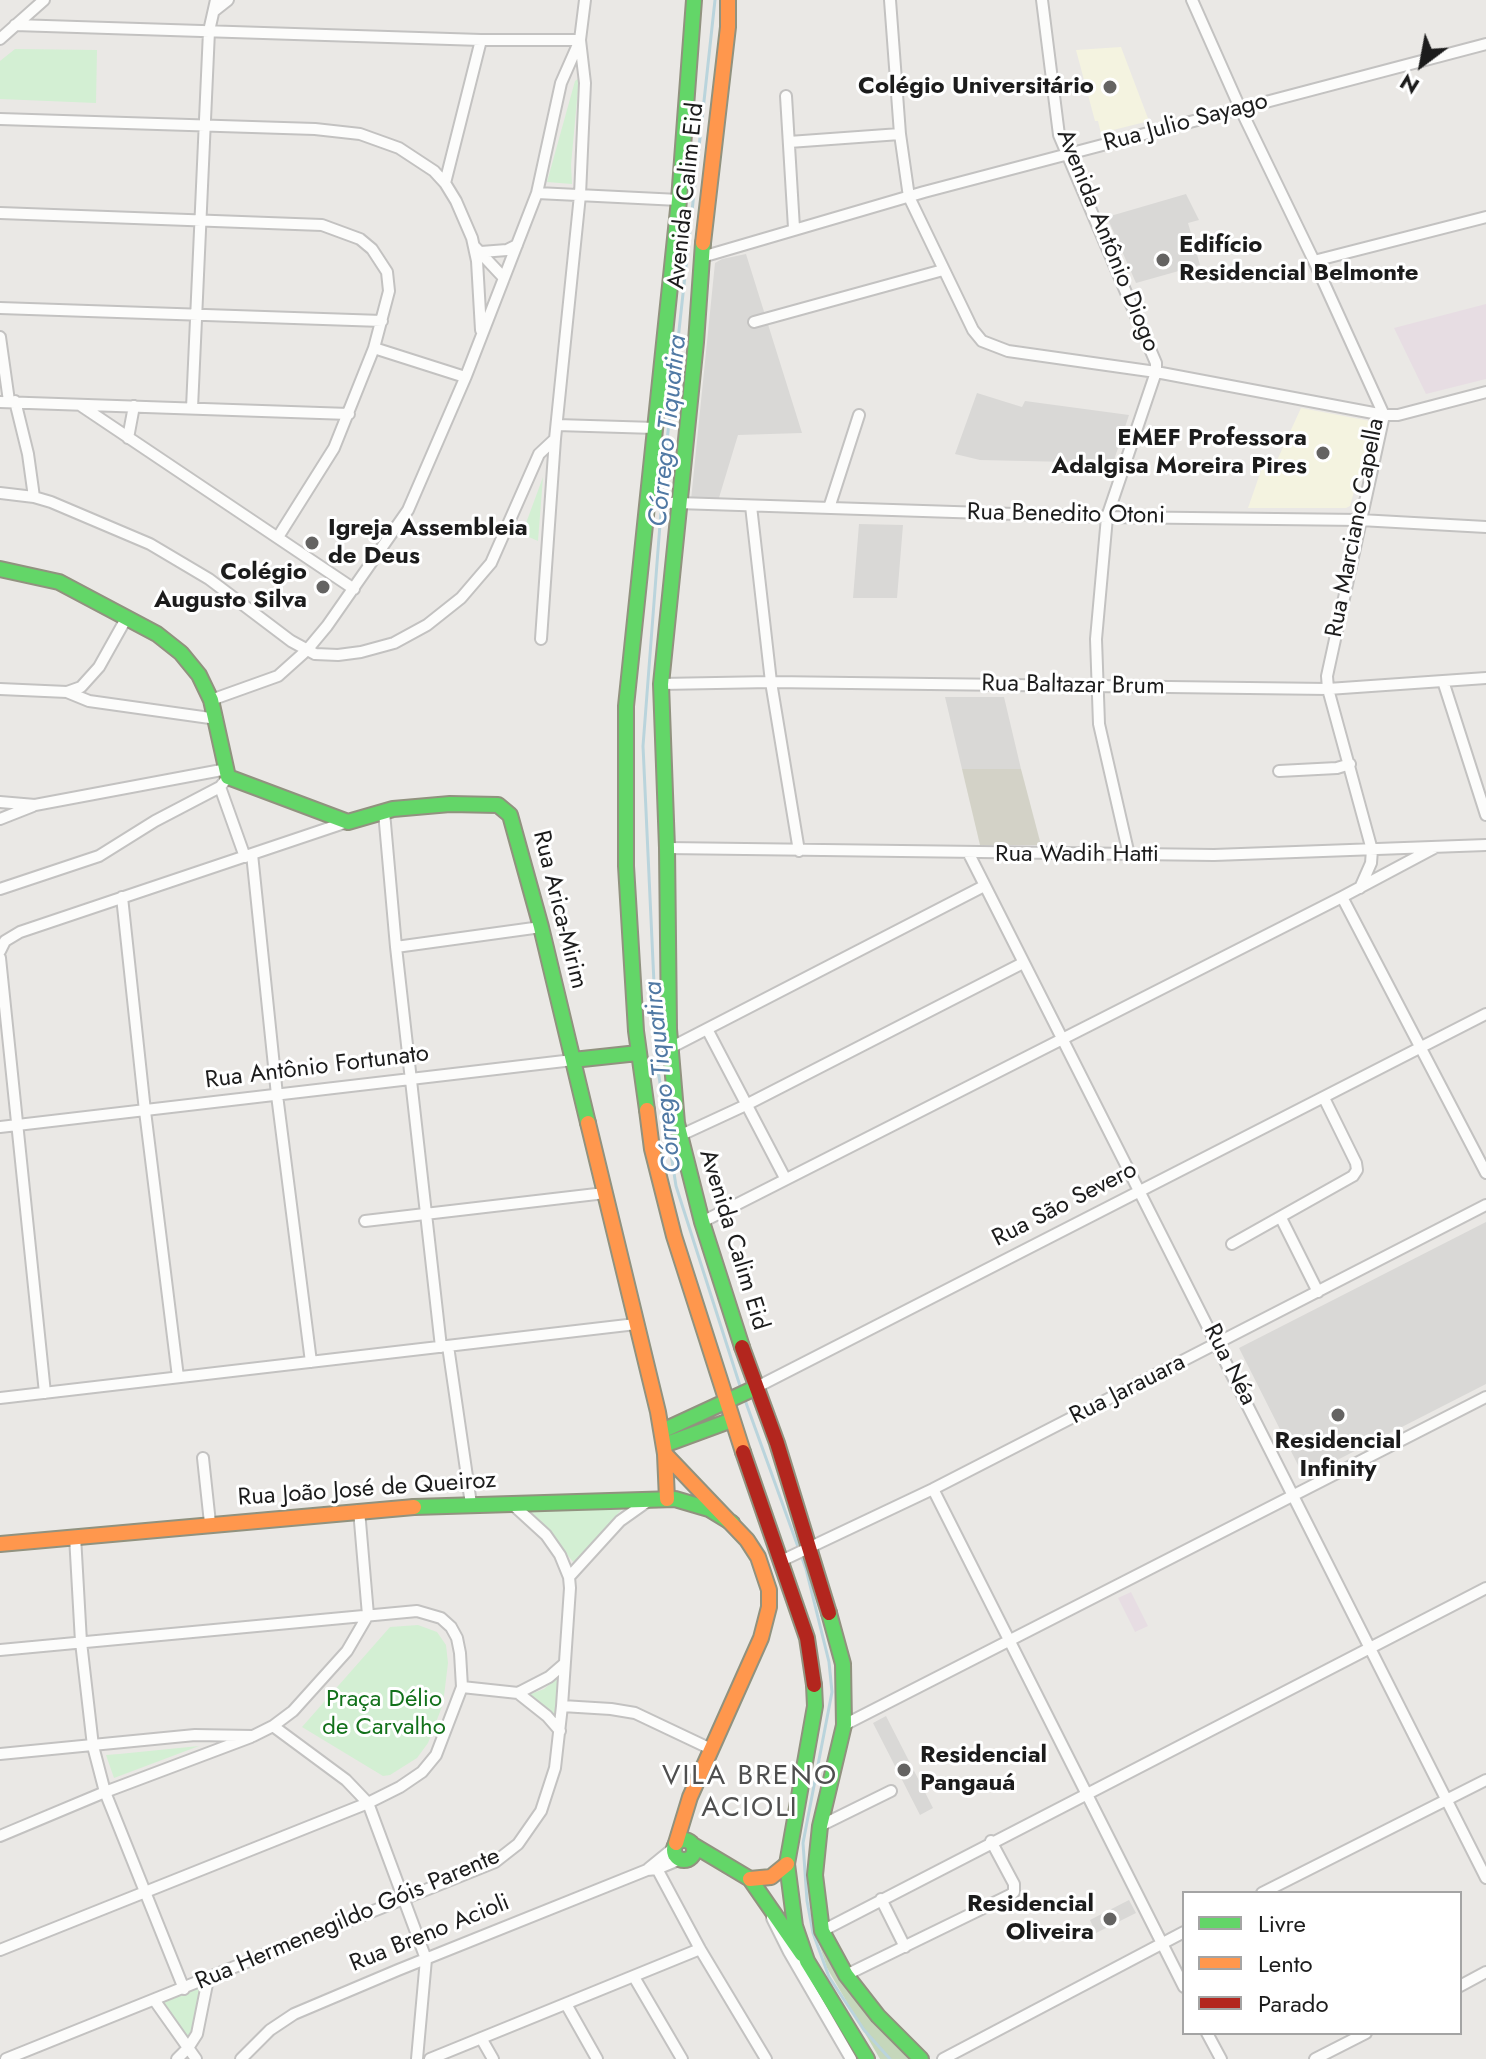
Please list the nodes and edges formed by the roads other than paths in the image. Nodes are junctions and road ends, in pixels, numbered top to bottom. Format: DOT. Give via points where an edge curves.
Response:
graph roads {
  1 [pos="44,0"];
  2 [pos="228,0"];
  3 [pos="585,0"];
  4 [pos="694,0"];
  5 [pos="728,0"];
  6 [pos="890,0"];
  7 [pos="1042,0"];
  8 [pos="1192,0"];
  9 [pos="215,5"];
  10 [pos="15,25"];
  11 [pos="209,31"];
  12 [pos="0,39"];
  13 [pos="481,40"];
  14 [pos="580,40"];
  15 [pos="1486,44"];
  16 [pos="786,96"];
  17 [pos="1240,108"];
  18 [pos="0,119"];
  19 [pos="205,125"];
  20 [pos="900,134"];
  21 [pos="789,142"];
  22 [pos="1067,154"];
  23 [pos="445,183"];
  24 [pos="537,193"];
  25 [pos="580,195"];
  26 [pos="909,197"];
  27 [pos="679,200"];
  28 [pos="0,213"];
  29 [pos="1486,217"];
  30 [pos="199,222"];
  31 [pos="794,228"];
  32 [pos="517,245"];
  33 [pos="477,249"];
  34 [pos="702,257"];
  35 [pos="1314,261"];
  36 [pos="943,270"];
  37 [pos="480,277"];
  38 [pos="504,278"];
  39 [pos="499,292"];
  40 [pos="0,308"];
  41 [pos="198,313"];
  42 [pos="382,321"];
  43 [pos="754,322"];
  44 [pos="0,337"];
  45 [pos="481,338"];
  46 [pos="374,348"];
  47 [pos="1156,372"];
  48 [pos="465,377"];
  49 [pos="1486,392"];
  50 [pos="8,401"];
  51 [pos="77,403"];
  52 [pos="134,406"];
  53 [pos="192,408"];
  54 [pos="349,414"];
  55 [pos="859,415"];
  56 [pos="1384,415"];
  57 [pos="557,425"];
  58 [pos="655,428"];
  59 [pos="128,438"];
  60 [pos="555,439"];
  61 [pos="0,493"];
  62 [pos="34,497"];
  63 [pos="651,502"];
  64 [pos="673,503"];
  65 [pos="751,506"];
  66 [pos="829,508"];
  67 [pos="1107,517"];
  68 [pos="1360,520"];
  69 [pos="1486,527"];
  70 [pos="278,537"];
  71 [pos="0,569"];
  72 [pos="354,589"];
  73 [pos="127,617"];
  74 [pos="541,639"];
  75 [pos="307,650"];
  76 [pos="1486,678"];
  77 [pos="1443,681"];
  78 [pos="771,682"];
  79 [pos="661,684"];
  80 [pos="1096,687"];
  81 [pos="0,689"];
  82 [pos="1328,689"];
  83 [pos="67,692"];
  84 [pos="211,700"];
  85 [pos="217,719"];
  86 [pos="1350,764"];
  87 [pos="1279,771"];
  88 [pos="225,778"];
  89 [pos="0,802"];
  90 [pos="35,805"];
  91 [pos="384,812"];
  92 [pos="1486,815"];
  93 [pos="0,819"];
  94 [pos="348,822"];
  95 [pos="1486,845"];
  96 [pos="667,848"];
  97 [pos="1434,848"];
  98 [pos="1372,850"];
  99 [pos="799,851"];
  100 [pos="969,854"];
  101 [pos="1129,855"];
  102 [pos="248,856"];
  103 [pos="984,886"];
  104 [pos="1360,888"];
  105 [pos="0,889"];
  106 [pos="122,897"];
  107 [pos="1342,897"];
  108 [pos="541,927"];
  109 [pos="396,947"];
  110 [pos="0,951"];
  111 [pos="0,958"];
  112 [pos="1023,963"];
  113 [pos="1486,1014"];
  114 [pos="3,1018"];
  115 [pos="707,1029"];
  116 [pos="1061,1039"];
  117 [pos="1422,1047"];
  118 [pos="670,1048"];
  119 [pos="638,1053"];
  120 [pos="573,1060"];
  121 [pos="410,1079"];
  122 [pos="277,1095"];
  123 [pos="1324,1098"];
  124 [pos="746,1105"];
  125 [pos="145,1111"];
  126 [pos="17,1125"];
  127 [pos="0,1127"];
  128 [pos="679,1136"];
  129 [pos="1486,1173"];
  130 [pos="785,1178"];
  131 [pos="1140,1191"];
  132 [pos="605,1193"];
  133 [pos="1486,1205"];
  134 [pos="427,1215"];
  135 [pos="1281,1218"];
  136 [pos="365,1221"];
  137 [pos="702,1222"];
  138 [pos="1232,1244"];
  139 [pos="1318,1292"];
  140 [pos="636,1324"];
  141 [pos="1218,1344"];
  142 [pos="444,1347"];
  143 [pos="311,1362"];
  144 [pos="178,1377"];
  145 [pos="45,1393"];
  146 [pos="742,1395"];
  147 [pos="1486,1397"];
  148 [pos="0,1398"];
  149 [pos="732,1420"];
  150 [pos="664,1443"];
  151 [pos="203,1458"];
  152 [pos="933,1489"];
  153 [pos="1293,1495"];
  154 [pos="651,1499"];
  155 [pos="667,1499"];
  156 [pos="511,1503"];
  157 [pos="471,1504"];
  158 [pos="359,1510"];
  159 [pos="210,1523"];
  160 [pos="732,1523"];
  161 [pos="75,1536"];
  162 [pos="0,1544"];
  163 [pos="811,1549"];
  164 [pos="781,1561"];
  165 [pos="569,1577"];
  166 [pos="1486,1588"];
  167 [pos="368,1615"];
  168 [pos="1010,1640"];
  169 [pos="81,1642"];
  170 [pos="1369,1647"];
  171 [pos="0,1650"];
  172 [pos="564,1664"];
  173 [pos="462,1687"];
  174 [pos="518,1693"];
  175 [pos="562,1706"];
  176 [pos="844,1725"];
  177 [pos="273,1726"];
  178 [pos="560,1731"];
  179 [pos="253,1736"];
  180 [pos="93,1746"];
  181 [pos="711,1749"];
  182 [pos="0,1754"];
  183 [pos="1486,1780"];
  184 [pos="891,1791"];
  185 [pos="105,1792"];
  186 [pos="1085,1793"];
  187 [pos="1447,1800"];
  188 [pos="368,1803"];
  189 [pos="820,1826"];
  190 [pos="0,1836"];
  191 [pos="991,1841"];
  192 [pos="684,1849"];
  193 [pos="787,1864"];
  194 [pos="652,1868"];
  195 [pos="1486,1878"];
  196 [pos="750,1879"];
  197 [pos="1266,1891"];
  198 [pos="144,1893"];
  199 [pos="881,1899"];
  200 [pos="406,1900"];
  201 [pos="769,1904"];
  202 [pos="822,1931"];
  203 [pos="1182,1933"];
  204 [pos="1162,1943"];
  205 [pos="905,1947"];
  206 [pos="700,1949"];
  207 [pos="0,1950"];
  208 [pos="426,1959"];
  209 [pos="807,1961"];
  210 [pos="1486,1972"];
  211 [pos="846,1975"];
  212 [pos="634,1977"];
  213 [pos="208,1979"];
  214 [pos="1182,1983"];
  215 [pos="1462,1985"];
  216 [pos="184,1989"];
  217 [pos="155,2001"];
  218 [pos="566,2004"];
  219 [pos="1208,2035"];
  220 [pos="1362,2035"];
  221 [pos="481,2038"];
  222 [pos="188,2048"];
  223 [pos="6,2059"];
  224 [pos="177,2059"];
  225 [pos="196,2059"];
  226 [pos="241,2059"];
  227 [pos="417,2059"];
  228 [pos="430,2059"];
  229 [pos="493,2059"];
  230 [pos="597,2059"];
  231 [pos="682,2059"];
  232 [pos="766,2059"];
  233 [pos="851,2059"];
  234 [pos="867,2059"];
  235 [pos="921,2059"];
  236 [pos="943,2059"];
  237 [pos="1221,2059"];
  238 [pos="1315,2059"];
  1 -- 10 [label="street"];
  2 -- 9 [label="street"];
  3 -- 14 [label="street"];
  4 -- 27 [label="main road, Avenida Calim Eid"];
  5 -- 34 [label="main road, Avenida Calim Eid"];
  6 -- 20 [label="street"];
  7 -- 22 [label="street, Avenida Antônio Diogo" via="1059,135"];
  8 -- 17 [label="street, Rua Marciano Capella"];
  9 -- 11 [label="street"];
  10 -- 11 [label="street"];
  10 -- 12 [label="street"];
  11 -- 13 [label="street"];
  11 -- 19 [label="street"];
  13 -- 14 [label="street"];
  13 -- 23 [label="street"];
  14 -- 24 [label="street" via="561,83"];
  14 -- 25 [label="street" via="585,83"];
  15 -- 17 [label="street, Rua Julio Sayago"];
  16 -- 21 [label="street"];
  17 -- 22 [label="street, Rua Julio Sayago"];
  17 -- 35 [label="street, Rua Marciano Capella"];
  18 -- 19 [label="street"];
  19 -- 23 [label="street" via="360,134 419,159"];
  19 -- 30 [label="street"];
  20 -- 21 [label="street"];
  20 -- 26 [label="street"];
  21 -- 31 [label="street"];
  22 -- 26 [label="street, Rua Julio Sayago"];
  22 -- 47 [label="street, Avenida Antônio Diogo" via="1154,353"];
  23 -- 33 [label="street"];
  24 -- 25 [label="street"];
  24 -- 32 [label="street"];
  25 -- 27 [label="street"];
  25 -- 57 [label="street"];
  26 -- 31 [label="street, Rua Julio Sayago"];
  26 -- 36 [label="street"];
  27 -- 58 [label="main road, Avenida Calim Eid"];
  28 -- 30 [label="street"];
  29 -- 35 [label="street"];
  30 -- 41 [label="street"];
  30 -- 42 [label="street" via="322,225 360,239 387,272"];
  31 -- 34 [label="street, Rua Julio Sayago"];
  32 -- 33 [label="street"];
  32 -- 38 [label="street"];
  33 -- 37 [label="street"];
  33 -- 38 [label="street"];
  34 -- 64 [label="main road, Avenida Calim Eid"];
  35 -- 56 [label="street, Rua Marciano Capella"];
  36 -- 43 [label="street"];
  36 -- 47 [label="street" via="973,330 986,344"];
  37 -- 39 [label="street"];
  37 -- 45 [label="street"];
  38 -- 39 [label="street"];
  39 -- 45 [label="street"];
  40 -- 41 [label="street"];
  41 -- 42 [label="street"];
  41 -- 53 [label="street"];
  42 -- 46 [label="street"];
  44 -- 50 [label="street"];
  45 -- 48 [label="street"];
  46 -- 48 [label="street"];
  46 -- 54 [label="street"];
  47 -- 56 [label="street"];
  47 -- 67 [label="street, Avenida Antônio Diogo"];
  48 -- 72 [label="street" via="408,510"];
  49 -- 56 [label="street"];
  50 -- 51 [label="street"];
  50 -- 62 [label="street" via="28,454"];
  51 -- 52 [label="street"];
  51 -- 59 [label="street"];
  52 -- 53 [label="street"];
  52 -- 59 [label="street"];
  53 -- 54 [label="street"];
  54 -- 70 [label="street" via="334,448"];
  55 -- 66 [label="street"];
  56 -- 68 [label="street, Rua Marciano Capella"];
  57 -- 58 [label="street"];
  57 -- 60 [label="street"];
  58 -- 63 [label="main road, Avenida Calim Eid"];
  59 -- 70 [label="street"];
  60 -- 74 [label="street"];
  60 -- 75 [label="street" via="539,454 491,563 444,613 394,643 372,649 326,656"];
  61 -- 62 [label="street"];
  62 -- 75 [label="street" via="150,544 209,579"];
  63 -- 64 [label="street, Rua Benedito Otoni"];
  63 -- 119 [label="main road, Avenida Calim Eid" via="626,706 626,866"];
  64 -- 65 [label="street, Rua Benedito Otoni"];
  64 -- 79 [label="main road, Avenida Calim Eid"];
  65 -- 66 [label="street, Rua Benedito Otoni"];
  65 -- 78 [label="street"];
  66 -- 67 [label="street, Rua Benedito Otoni"];
  67 -- 68 [label="street, Rua Benedito Otoni"];
  67 -- 80 [label="street, Avenida Antônio Diogo"];
  68 -- 69 [label="street, Rua Benedito Otoni"];
  68 -- 82 [label="street, Rua Marciano Capella" via="1327,670"];
  70 -- 72 [label="street"];
  71 -- 73 [label="main road" via="59,582"];
  72 -- 75 [label="street"];
  73 -- 83 [label="street" via="94,675"];
  73 -- 84 [label="main road" via="181,653"];
  75 -- 84 [label="street" via="278,676"];
  76 -- 77 [label="street, Rua Baltazar Brum"];
  77 -- 82 [label="street, Rua Baltazar Brum"];
  77 -- 92 [label="street"];
  78 -- 79 [label="street, Rua Baltazar Brum"];
  78 -- 80 [label="street, Rua Baltazar Brum"];
  78 -- 99 [label="street"];
  79 -- 96 [label="main road, Avenida Calim Eid"];
  80 -- 82 [label="street, Rua Baltazar Brum"];
  80 -- 101 [label="street, Avenida Antônio Diogo" via="1104,750"];
  81 -- 83 [label="street"];
  82 -- 86 [label="street, Rua Marciano Capella"];
  83 -- 85 [label="street" via="89,701"];
  84 -- 85 [label="main road"];
  85 -- 88 [label="main road"];
  86 -- 87 [label="street"];
  86 -- 98 [label="street, Rua Marciano Capella"];
  88 -- 90 [label="street"];
  88 -- 94 [label="main road"];
  88 -- 102 [label="street"];
  88 -- 105 [label="street" via="99,856"];
  89 -- 90 [label="street"];
  90 -- 93 [label="street"];
  91 -- 94 [label="main road, Rua Arica-Mirim"];
  91 -- 108 [label="main road, Rua Arica-Mirim" via="487,803 505,809 515,823"];
  91 -- 109 [label="street"];
  94 -- 102 [label="street, Rua Arica-Mirim"];
  95 -- 97 [label="street, Rua Wadih Hatti"];
  96 -- 99 [label="street, Rua Wadih Hatti"];
  96 -- 118 [label="main road, Avenida Calim Eid"];
  97 -- 98 [label="street, Rua Wadih Hatti"];
  97 -- 104 [label="street"];
  98 -- 101 [label="street, Rua Wadih Hatti"];
  98 -- 104 [label="street"];
  99 -- 100 [label="street, Rua Wadih Hatti"];
  100 -- 101 [label="street, Rua Wadih Hatti"];
  100 -- 103 [label="street, Rua Néa"];
  102 -- 106 [label="street, Rua Arica-Mirim"];
  102 -- 122 [label="street"];
  103 -- 112 [label="street, Rua Néa"];
  103 -- 115 [label="street"];
  104 -- 107 [label="street"];
  106 -- 110 [label="street, Rua Arica-Mirim" via="20,932"];
  106 -- 125 [label="street"];
  107 -- 116 [label="street"];
  107 -- 117 [label="street"];
  108 -- 109 [label="street"];
  108 -- 120 [label="main road, Rua Arica-Mirim"];
  109 -- 121 [label="street"];
  111 -- 114 [label="street"];
  112 -- 116 [label="street, Rua Néa"];
  112 -- 124 [label="street"];
  113 -- 117 [label="street, Rua São Severo"];
  114 -- 126 [label="street"];
  115 -- 118 [label="street"];
  115 -- 124 [label="street"];
  116 -- 130 [label="street"];
  116 -- 131 [label="street, Rua Néa"];
  117 -- 123 [label="street, Rua São Severo"];
  117 -- 129 [label="street"];
  118 -- 128 [label="main road, Avenida Calim Eid"];
  119 -- 120 [label="main road, Rua Antônio Fortunato"];
  119 -- 146 [label="main road, Avenida Calim Eid" via="664,1199"];
  120 -- 121 [label="street, Rua Antônio Fortunato"];
  120 -- 132 [label="main road, Rua Arica-Mirim"];
  121 -- 122 [label="street, Rua Antônio Fortunato"];
  121 -- 134 [label="street"];
  122 -- 125 [label="street, Rua Antônio Fortunato"];
  122 -- 143 [label="street"];
  123 -- 131 [label="street, Rua São Severo"];
  123 -- 135 [label="street" via="1357,1170"];
  124 -- 128 [label="street"];
  124 -- 130 [label="street"];
  125 -- 126 [label="street, Rua Antônio Fortunato"];
  125 -- 144 [label="street"];
  126 -- 127 [label="street, Rua Antônio Fortunato"];
  126 -- 145 [label="street"];
  128 -- 137 [label="main road, Avenida Calim Eid"];
  130 -- 137 [label="street"];
  131 -- 141 [label="street, Rua Néa"];
  131 -- 146 [label="street, Rua São Severo"];
  132 -- 134 [label="street"];
  132 -- 140 [label="main road, Rua Arica-Mirim"];
  133 -- 139 [label="street, Rua Jarauara"];
  134 -- 136 [label="street"];
  134 -- 142 [label="street"];
  135 -- 138 [label="street"];
  135 -- 139 [label="street"];
  137 -- 146 [label="main road, Avenida Calim Eid"];
  139 -- 141 [label="street, Rua Jarauara"];
  140 -- 142 [label="street"];
  140 -- 150 [label="main road, Rua Arica-Mirim"];
  141 -- 152 [label="street, Rua Jarauara"];
  141 -- 153 [label="street, Rua Néa"];
  142 -- 143 [label="street"];
  142 -- 157 [label="street"];
  143 -- 144 [label="street"];
  144 -- 145 [label="street"];
  145 -- 148 [label="street"];
  146 -- 149 [label="main road, Avenida Calim Eid"];
  146 -- 150 [label="main road, Rua São Severo"];
  146 -- 163 [label="main road, Avenida Calim Eid" via="777,1443"];
  147 -- 153 [label="street"];
  149 -- 150 [label="main road"];
  149 -- 164 [label="main road, Avenida Calim Eid"];
  150 -- 155 [label="main road, Rua Arica-Mirim"];
  150 -- 160 [label="main road"];
  151 -- 159 [label="street"];
  152 -- 163 [label="street, Rua Jarauara"];
  152 -- 168 [label="street"];
  153 -- 168 [label="street"];
  153 -- 170 [label="street, Rua Néa"];
  154 -- 155 [label="main road, Rua João José de Queiroz"];
  154 -- 156 [label="main road, Rua João José de Queiroz"];
  154 -- 165 [label="street" via="620,1521"];
  155 -- 160 [label="main road, Rua João José de Queiroz" via="697,1504"];
  156 -- 157 [label="main road, Rua João José de Queiroz"];
  156 -- 165 [label="street" via="546,1535"];
  157 -- 158 [label="main road, Rua João José de Queiroz"];
  158 -- 159 [label="main road, Rua João José de Queiroz"];
  158 -- 167 [label="street"];
  159 -- 161 [label="main road, Rua João José de Queiroz"];
  160 -- 181 [label="main road" via="762,1566 769,1582 769,1607 751,1662"];
  161 -- 162 [label="main road, Rua João José de Queiroz"];
  161 -- 169 [label="street"];
  163 -- 164 [label="street, Rua Jarauara"];
  163 -- 176 [label="main road, Avenida Calim Eid" via="843,1664"];
  164 -- 193 [label="main road, Avenida Calim Eid" via="807,1638 815,1690"];
  165 -- 172 [label="street, Rua Hermenegildo Góis Parente"];
  166 -- 170 [label="street"];
  167 -- 169 [label="street"];
  167 -- 173 [label="street" via="417,1611 441,1618 457,1638"];
  167 -- 177 [label="street" via="332,1669"];
  168 -- 176 [label="street"];
  168 -- 186 [label="street"];
  169 -- 171 [label="street"];
  169 -- 180 [label="street"];
  170 -- 186 [label="street"];
  170 -- 187 [label="street, Rua Néa"];
  172 -- 174 [label="street"];
  172 -- 175 [label="street, Rua Hermenegildo Góis Parente"];
  173 -- 174 [label="street"];
  173 -- 188 [label="street" via="431,1762 410,1781"];
  174 -- 178 [label="street"];
  175 -- 178 [label="street, Rua Hermenegildo Góis Parente"];
  175 -- 181 [label="street" via="635,1713"];
  176 -- 189 [label="main road, Avenida Calim Eid"];
  177 -- 179 [label="street"];
  177 -- 188 [label="street" via="346,1780"];
  178 -- 200 [label="street, Rua Hermenegildo Góis Parente" via="548,1793 518,1844 495,1862"];
  179 -- 180 [label="street" via="195,1735"];
  179 -- 185 [label="street"];
  180 -- 182 [label="street"];
  180 -- 185 [label="street"];
  181 -- 192 [label="main road" via="685,1814"];
  183 -- 187 [label="street"];
  184 -- 189 [label="street"];
  185 -- 190 [label="street"];
  185 -- 198 [label="street"];
  186 -- 191 [label="street"];
  186 -- 204 [label="street"];
  187 -- 195 [label="street, Rua Néa"];
  187 -- 197 [label="street"];
  188 -- 198 [label="street"];
  188 -- 200 [label="street"];
  189 -- 202 [label="main road, Avenida Calim Eid" via="815,1875"];
  191 -- 199 [label="street"];
  191 -- 205 [label="street" via="1014,1892"];
  192 -- 194 [label="street, Rua Breno Acioli"];
  192 -- 196 [label="main road"];
  193 -- 196 [label="main road" via="771,1877"];
  193 -- 209 [label="main road, Avenida Calim Eid" via="793,1914"];
  194 -- 206 [label="street"];
  194 -- 208 [label="street, Rua Breno Acioli"];
  196 -- 201 [label="main road"];
  198 -- 207 [label="street"];
  198 -- 216 [label="street"];
  199 -- 202 [label="street"];
  199 -- 205 [label="street"];
  200 -- 208 [label="street"];
  200 -- 213 [label="street, Rua Hermenegildo Góis Parente"];
  201 -- 209 [label="main road"];
  201 -- 233 [label="street" via="778,1932"];
  202 -- 211 [label="main road, Avenida Calim Eid"];
  203 -- 204 [label="street"];
  204 -- 214 [label="street"];
  204 -- 236 [label="street"];
  205 -- 211 [label="street"];
  206 -- 212 [label="street"];
  206 -- 232 [label="street"];
  208 -- 226 [label="street, Rua Breno Acioli" via="284,2020"];
  208 -- 227 [label="street"];
  209 -- 234 [label="main road, Avenida Calim Eid"];
  210 -- 215 [label="street"];
  211 -- 235 [label="main road, Avenida Calim Eid"];
  212 -- 218 [label="street"];
  212 -- 231 [label="street"];
  213 -- 216 [label="street, Rua Hermenegildo Góis Parente"];
  213 -- 222 [label="street" via="197,2034"];
  216 -- 217 [label="street, Rua Hermenegildo Góis Parente"];
  217 -- 222 [label="street"];
  217 -- 223 [label="street, Rua Hermenegildo Góis Parente"];
  218 -- 221 [label="street"];
  218 -- 230 [label="street"];
  219 -- 237 [label="street"];
  220 -- 238 [label="street"];
  221 -- 228 [label="street"];
  221 -- 229 [label="street"];
  222 -- 224 [label="street"];
  222 -- 225 [label="street"];
}
